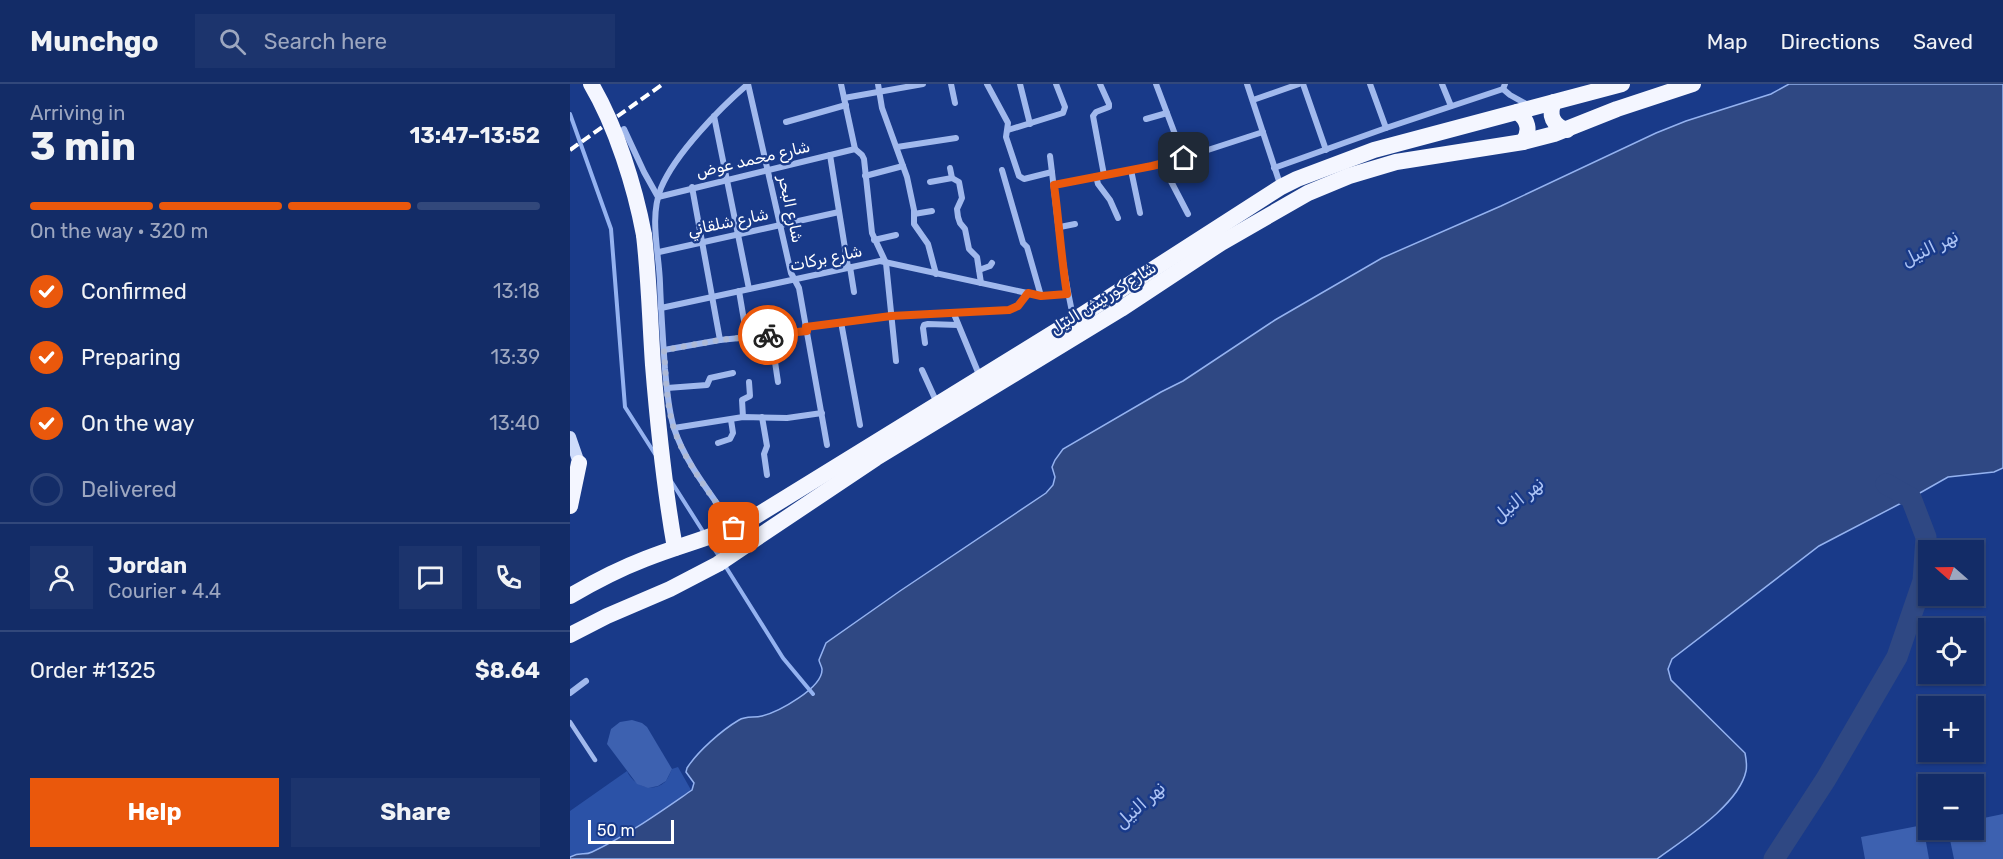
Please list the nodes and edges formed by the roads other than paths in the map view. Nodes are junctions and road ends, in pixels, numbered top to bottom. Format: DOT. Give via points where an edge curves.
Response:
graph roads {
  1 [pos="591,84"];
  2 [pos="748,84"];
  3 [pos="841,84"];
  4 [pos="923,84"];
  5 [pos="951,84"];
  6 [pos="987,84"];
  7 [pos="1020,84"];
  8 [pos="1056,84"];
  9 [pos="1100,84"];
  10 [pos="1156,84"];
  11 [pos="1247,84"];
  12 [pos="1301,84"];
  13 [pos="1370,84"];
  14 [pos="1442,84"];
  15 [pos="1622,84"];
  16 [pos="1693,84"];
  17 [pos="878,87"];
  18 [pos="1504,87"];
  19 [pos="1253,100"];
  20 [pos="845,101"];
  21 [pos="1554,102"];
  22 [pos="955,103"];
  23 [pos="1451,106"];
  24 [pos="1535,107"];
  25 [pos="1517,112"];
  26 [pos="1167,113"];
  27 [pos="714,116"];
  28 [pos="1146,119"];
  29 [pos="786,122"];
  30 [pos="1030,124"];
  31 [pos="1386,128"];
  32 [pos="624,129"];
  33 [pos="1008,130"];
  34 [pos="1567,130"];
  35 [pos="1263,132"];
  36 [pos="956,138"];
  37 [pos="1523,142"];
  38 [pos="897,147"];
  39 [pos="855,149"];
  40 [pos="1326,150"];
  41 [pos="830,155"];
  42 [pos="1050,156"];
  43 [pos="1184,158"];
  44 [pos="1162,164"];
  45 [pos="903,166"];
  46 [pos="950,168"];
  47 [pos="1274,168"];
  48 [pos="769,169"];
  49 [pos="1002,170"];
  50 [pos="1131,170"];
  51 [pos="1052,172"];
  52 [pos="1104,175"];
  53 [pos="865,176"];
  54 [pos="1096,177"];
  55 [pos="952,178"];
  56 [pos="727,179"];
  57 [pos="930,182"];
  58 [pos="1054,185"];
  59 [pos="692,187"];
  60 [pos="1281,188"];
  61 [pos="658,197"];
  62 [pos="932,211"];
  63 [pos="839,212"];
  64 [pos="1140,213"];
  65 [pos="914,214"];
  66 [pos="1188,214"];
  67 [pos="1118,218"];
  68 [pos="1075,224"];
  69 [pos="780,225"];
  70 [pos="1059,227"];
  71 [pos="738,233"];
  72 [pos="896,235"];
  73 [pos="874,240"];
  74 [pos="702,241"];
  75 [pos="659,252"];
  76 [pos="886,263"];
  77 [pos="992,263"];
  78 [pos="849,267"];
  79 [pos="979,270"];
  80 [pos="936,274"];
  81 [pos="793,279"];
  82 [pos="981,283"];
  83 [pos="749,289"];
  84 [pos="739,291"];
  85 [pos="854,292"];
  86 [pos="1028,293"];
  87 [pos="1067,294"];
  88 [pos="1041,296"];
  89 [pos="712,297"];
  90 [pos="661,308"];
  91 [pos="954,314"];
  92 [pos="891,316"];
  93 [pos="1074,320"];
  94 [pos="842,322"];
  95 [pos="958,325"];
  96 [pos="807,329"];
  97 [pos="765,336"];
  98 [pos="747,338"];
  99 [pos="720,340"];
  100 [pos="926,343"];
  101 [pos="664,350"];
  102 [pos="896,361"];
  103 [pos="922,370"];
  104 [pos="733,373"];
  105 [pos="980,377"];
  106 [pos="749,382"];
  107 [pos="778,382"];
  108 [pos="667,388"];
  109 [pos="937,404"];
  110 [pos="822,413"];
  111 [pos="743,417"];
  112 [pos="762,417"];
  113 [pos="731,420"];
  114 [pos="860,425"];
  115 [pos="674,428"];
  116 [pos="570,437"];
  117 [pos="718,443"];
  118 [pos="827,445"];
  119 [pos="579,463"];
  120 [pos="767,475"];
  121 [pos="570,506"];
  122 [pos="734,528"];
  123 [pos="675,548"];
  124 [pos="570,596"];
  125 [pos="570,635"];
  126 [pos="586,681"];
  127 [pos="570,693"];
  128 [pos="570,722"];
  129 [pos="595,760"];
  1 -- 123 [label="highway, bridge" via="627,170 644,235 664,488"];
  2 -- 27 [label="street"];
  2 -- 48 [label="street, شارع البحر"];
  3 -- 20 [label="street"];
  4 -- 17 [label="street"];
  5 -- 22 [label="street"];
  6 -- 33 [label="street"];
  7 -- 30 [label="street"];
  8 -- 30 [label="street" via="1065,107 1063,113"];
  9 -- 52 [label="street" via="1110,104 1093,116"];
  10 -- 26 [label="street"];
  11 -- 19 [label="street"];
  12 -- 19 [label="street"];
  12 -- 40 [label="street"];
  13 -- 31 [label="street"];
  14 -- 23 [label="street"];
  15 -- 21 [label="highway, شارع كورنيش النيل"];
  16 -- 34 [label="highway, شارع كورنيش النيل"];
  17 -- 20 [label="street"];
  17 -- 38 [label="street"];
  18 -- 23 [label="street"];
  18 -- 24 [label="street" via="1519,101"];
  19 -- 35 [label="street"];
  20 -- 29 [label="street"];
  20 -- 39 [label="street"];
  21 -- 24 [label="highway, شارع كورنيش النيل"];
  21 -- 34 [label="highway" via="1553,120"];
  23 -- 31 [label="street"];
  24 -- 25 [label="highway, شارع كورنيش النيل"];
  25 -- 37 [label="highway" via="1528,125"];
  25 -- 60 [label="highway, شارع كورنيش النيل" via="1374,150"];
  26 -- 28 [label="street"];
  26 -- 43 [label="street"];
  27 -- 56 [label="street"];
  27 -- 61 [label="street" via="677,161"];
  30 -- 33 [label="street"];
  31 -- 40 [label="street"];
  32 -- 61 [label="street"];
  33 -- 51 [label="street" via="1006,137 1019,176 1024,179"];
  34 -- 37 [label="highway, شارع كورنيش النيل"];
  35 -- 43 [label="street"];
  35 -- 47 [label="street"];
  36 -- 38 [label="street"];
  37 -- 125 [label="highway, شارع كورنيش النيل" via="1388,164 1349,176 1291,202 876,458 718,564"];
  38 -- 45 [label="street"];
  39 -- 41 [label="street, شارع محمد عوض"];
  39 -- 53 [label="street" via="862,155"];
  40 -- 47 [label="street"];
  41 -- 48 [label="street, شارع محمد عوض"];
  41 -- 63 [label="street"];
  42 -- 51 [label="street"];
  43 -- 44 [label="street"];
  44 -- 50 [label="street"];
  44 -- 66 [label="street"];
  45 -- 53 [label="street"];
  45 -- 65 [label="street"];
  46 -- 55 [label="street"];
  47 -- 60 [label="street"];
  48 -- 56 [label="street, شارع محمد عوض"];
  48 -- 69 [label="street, شارع البحر"];
  49 -- 88 [label="street"];
  50 -- 52 [label="street"];
  50 -- 64 [label="street"];
  51 -- 58 [label="street"];
  52 -- 54 [label="street"];
  53 -- 73 [label="street"];
  54 -- 58 [label="street"];
  54 -- 67 [label="street"];
  55 -- 57 [label="street"];
  55 -- 79 [label="street" via="959,182 962,198 958,217"];
  56 -- 59 [label="street, شارع محمد عوض"];
  56 -- 71 [label="street"];
  58 -- 70 [label="street"];
  59 -- 61 [label="street, شارع محمد عوض"];
  59 -- 74 [label="street"];
  60 -- 93 [label="highway, شارع كورنيش النيل"];
  61 -- 75 [label="street" via="655,221"];
  62 -- 65 [label="street"];
  63 -- 69 [label="street, شارع شلقاني"];
  63 -- 78 [label="street"];
  65 -- 80 [label="street" via="914,224 928,244"];
  68 -- 70 [label="street"];
  69 -- 71 [label="street, شارع شلقاني"];
  69 -- 81 [label="street, شارع البحر"];
  70 -- 87 [label="street"];
  71 -- 74 [label="street, شارع شلقاني"];
  71 -- 83 [label="street"];
  72 -- 73 [label="street"];
  73 -- 76 [label="street"];
  74 -- 75 [label="street, شارع شلقاني"];
  74 -- 89 [label="street"];
  75 -- 90 [label="street"];
  76 -- 78 [label="street, شارع بركات"];
  76 -- 80 [label="street, شارع بركات"];
  76 -- 92 [label="street"];
  77 -- 79 [label="street"];
  78 -- 81 [label="street, شارع بركات"];
  78 -- 85 [label="street"];
  79 -- 82 [label="street"];
  80 -- 82 [label="street, شارع بركات"];
  81 -- 83 [label="street, شارع بركات"];
  81 -- 96 [label="street, شارع البحر" via="799,288"];
  82 -- 86 [label="street, شارع بركات"];
  83 -- 84 [label="street, شارع بركات"];
  84 -- 89 [label="street, شارع بركات"];
  84 -- 98 [label="street"];
  86 -- 88 [label="street, شارع بركات"];
  86 -- 91 [label="street" via="1013,309"];
  87 -- 88 [label="street, شارع بركات"];
  87 -- 93 [label="street"];
  89 -- 90 [label="street, شارع بركات"];
  89 -- 99 [label="street"];
  90 -- 101 [label="street"];
  91 -- 92 [label="street"];
  91 -- 95 [label="street"];
  92 -- 94 [label="street"];
  92 -- 102 [label="street"];
  93 -- 105 [label="highway, شارع كورنيش النيل"];
  94 -- 96 [label="street"];
  94 -- 114 [label="street"];
  95 -- 100 [label="street" via="924,325"];
  95 -- 105 [label="street"];
  96 -- 97 [label="street"];
  96 -- 110 [label="street, شارع البحر"];
  97 -- 98 [label="street"];
  97 -- 107 [label="street" via="767,359 775,362"];
  98 -- 99 [label="street"];
  99 -- 101 [label="street"];
  101 -- 108 [label="street"];
  103 -- 109 [label="street"];
  104 -- 108 [label="street" via="711,378 707,385"];
  105 -- 109 [label="highway, شارع كورنيش النيل"];
  106 -- 111 [label="street" via="750,395 742,400"];
  108 -- 115 [label="street"];
  109 -- 122 [label="highway, شارع كورنيش النيل"];
  110 -- 112 [label="street"];
  110 -- 118 [label="street, شارع البحر"];
  111 -- 112 [label="street"];
  111 -- 113 [label="street"];
  112 -- 120 [label="street"];
  113 -- 115 [label="street"];
  113 -- 117 [label="street" via="732,436"];
  115 -- 122 [label="street" via="694,469"];
  116 -- 119 [label="main road"];
  119 -- 121 [label="highway"];
  122 -- 123 [label="highway, شارع كورنيش النيل"];
  123 -- 124 [label="highway, شارع كورنيش النيل" via="615,571"];
  126 -- 127 [label="street"];
  128 -- 129 [label="lane"];
}
